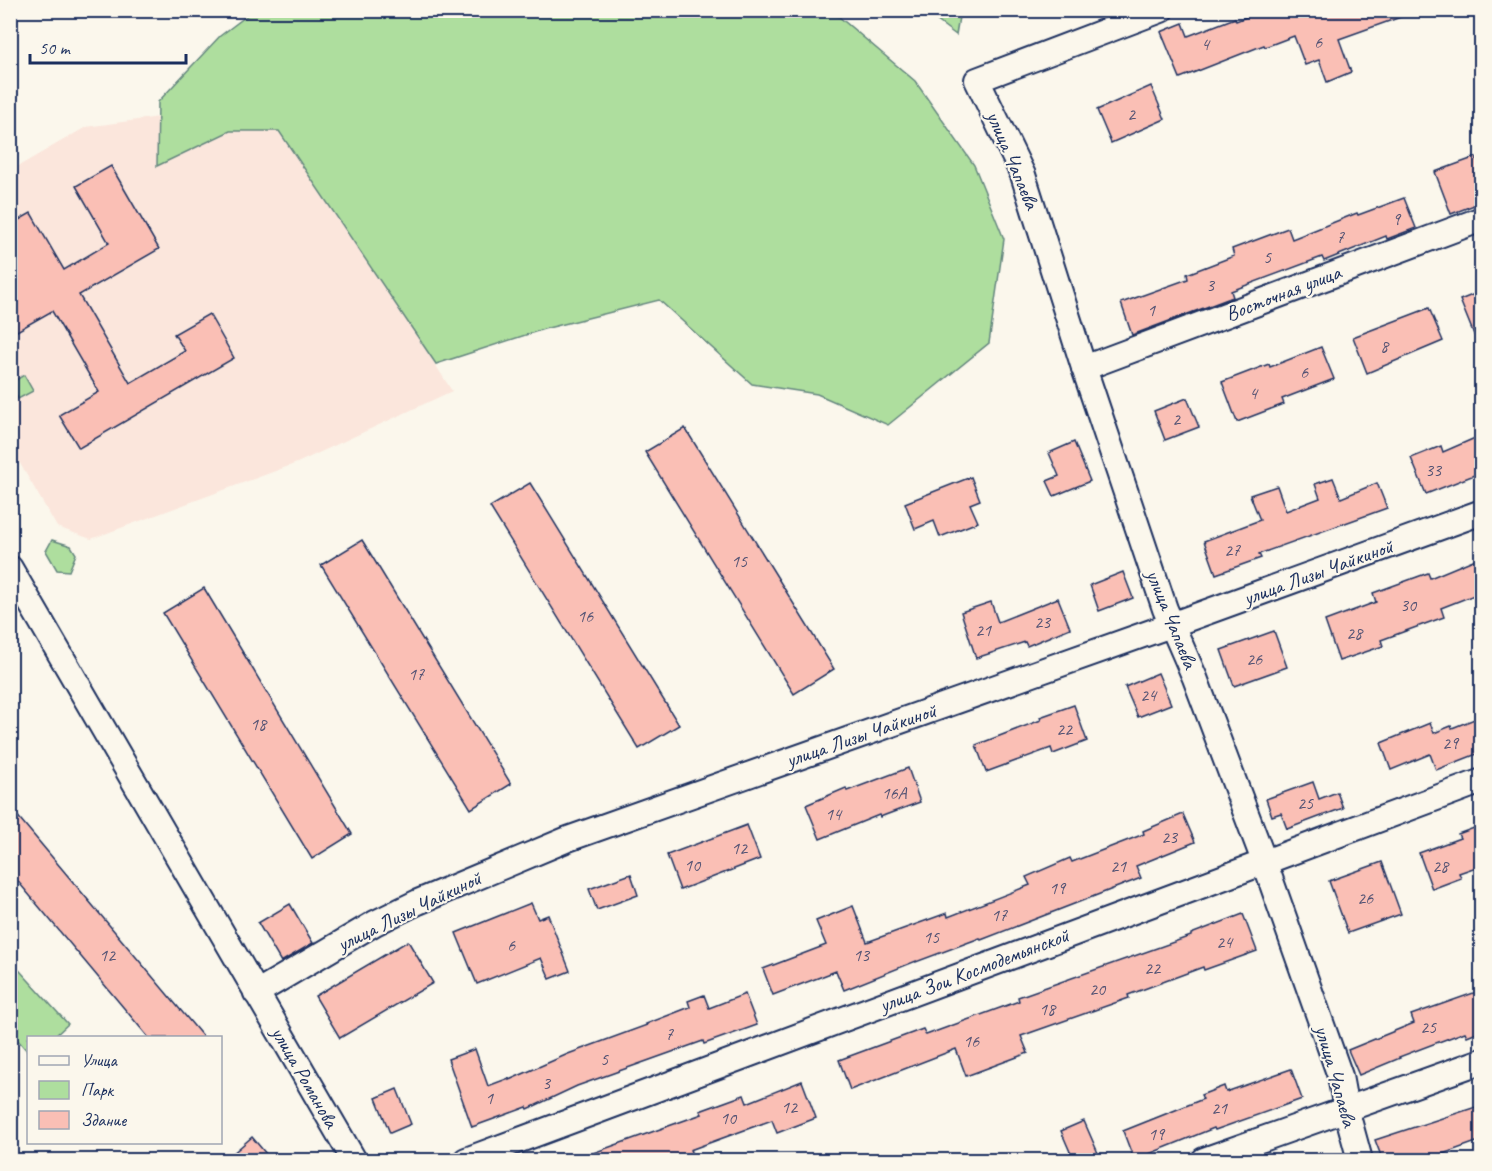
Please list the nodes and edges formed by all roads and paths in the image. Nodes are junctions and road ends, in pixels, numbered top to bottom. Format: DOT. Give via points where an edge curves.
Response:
graph roads {
  1 [pos="1161,10"];
  2 [pos="1482,219"];
  3 [pos="1084,368"];
  4 [pos="1482,512"];
  5 [pos="10,568"];
  6 [pos="1170,625"];
  7 [pos="1482,781"];
  8 [pos="1264,861"];
  9 [pos="256,993"];
  10 [pos="1482,1060"];
  11 [pos="1346,1109"];
  12 [pos="354,1161"];
  13 [pos="466,1161"];
  14 [pos="1204,1161"];
  15 [pos="1360,1161"];
  1 -- 3 [label="street, улица Чапаева" via="977,80 1023,175"];
  2 -- 3 [label="street, Восточная улица"];
  3 -- 6 [label="street, улица Чапаева"];
  4 -- 6 [label="street, улица Лизы Чайкиной"];
  5 -- 9 [label="street, улица Романова"];
  6 -- 8 [label="street, улица Чапаева" via="1195,678"];
  6 -- 9 [label="street, улица Лизы Чайкиной" via="568,839 375,923"];
  7 -- 8 [label="street, улица Зои Космодемьянской"];
  8 -- 11 [label="street, улица Чапаева" via="1340,1076"];
  8 -- 13 [label="street, улица Зои Космодемьянской"];
  9 -- 12 [label="street, улица Романова"];
  10 -- 11 [label="street"];
  11 -- 14 [label="street"];
  11 -- 15 [label="street, улица Чапаева"];
}
